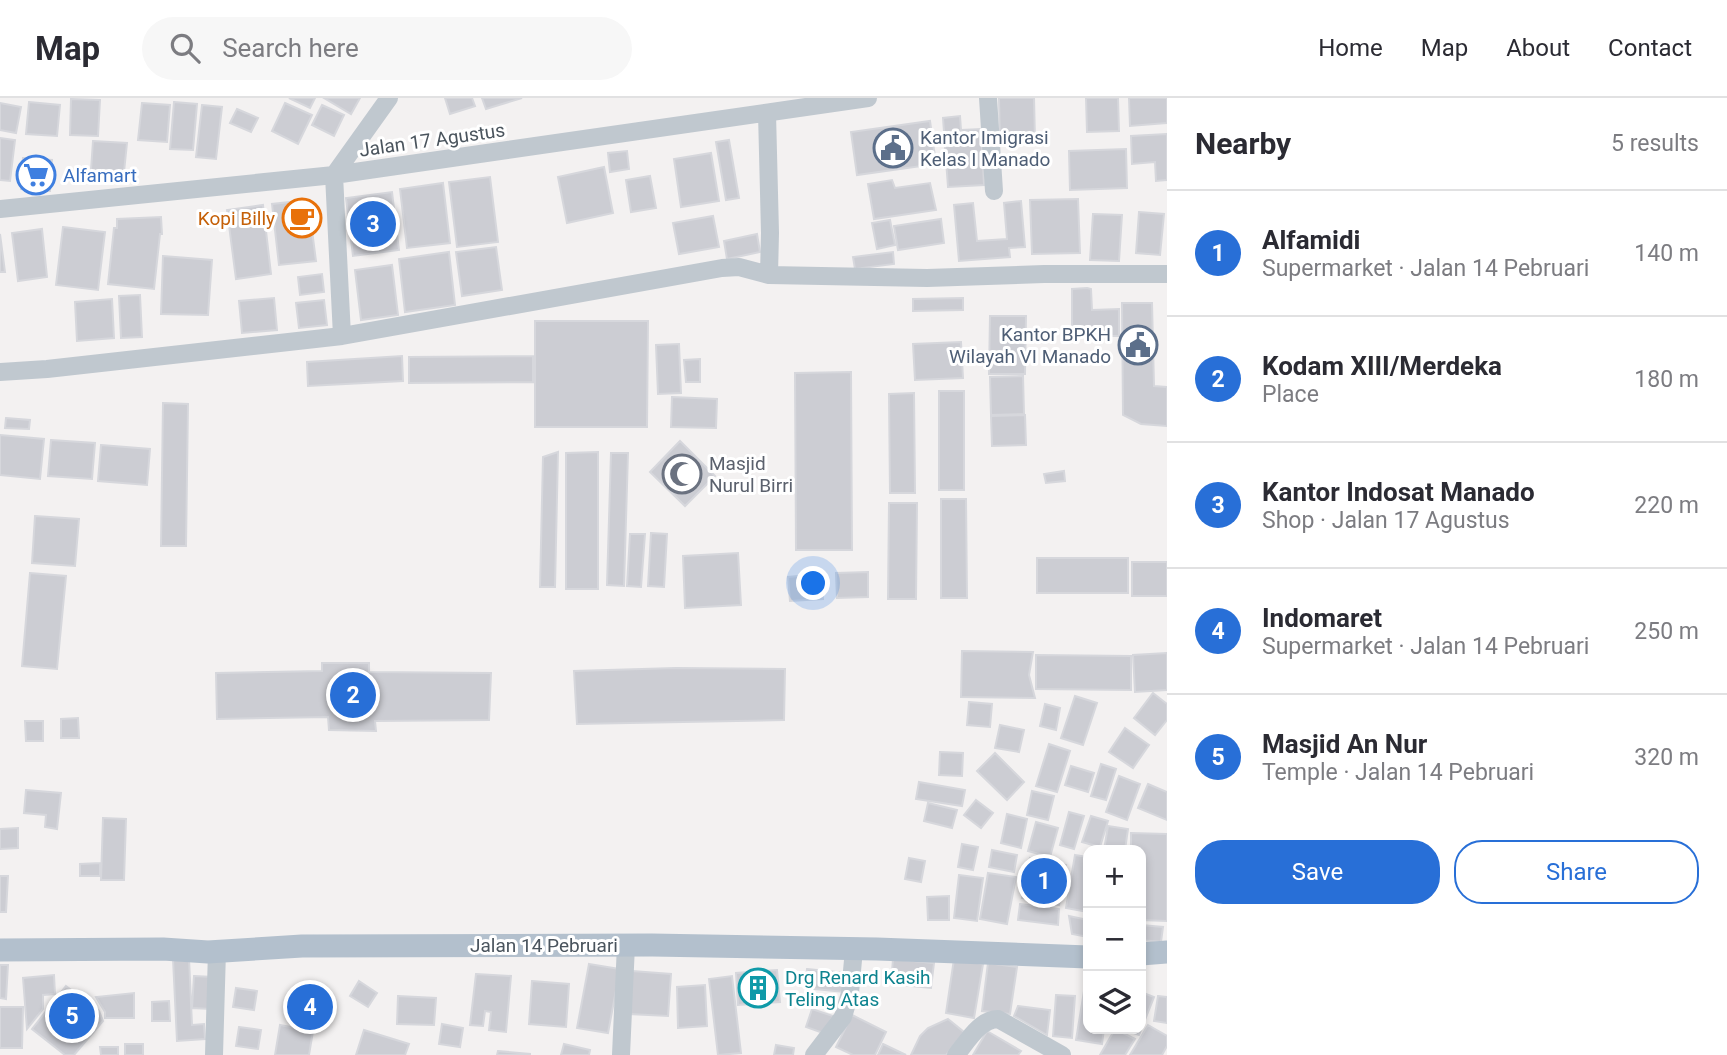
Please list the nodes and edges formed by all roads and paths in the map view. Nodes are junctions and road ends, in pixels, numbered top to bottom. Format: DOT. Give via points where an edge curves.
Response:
graph roads {
  1 [pos="389,98"];
  2 [pos="868,98"];
  3 [pos="988,98"];
  4 [pos="767,113"];
  5 [pos="334,175"];
  6 [pos="994,191"];
  7 [pos="0,209"];
  8 [pos="1167,274"];
  9 [pos="768,275"];
  10 [pos="342,336"];
  11 [pos="0,372"];
  12 [pos="626,945"];
  13 [pos="854,949"];
  14 [pos="0,950"];
  15 [pos="217,951"];
  16 [pos="1167,952"];
  17 [pos="1146,954"];
  18 [pos="1083,957"];
  19 [pos="214,1055"];
  20 [pos="621,1055"];
  21 [pos="814,1055"];
  22 [pos="956,1055"];
  23 [pos="1062,1055"];
  1 -- 5 [label="street"];
  2 -- 4 [label="street, Jalan 17 Agustus"];
  3 -- 6 [label="street"];
  4 -- 5 [label="street, Jalan 17 Agustus"];
  4 -- 9 [label="street"];
  5 -- 7 [label="street, Jalan 17 Agustus"];
  5 -- 10 [label="street"];
  8 -- 9 [label="street"];
  9 -- 10 [label="street" via="739,267 722,268"];
  10 -- 11 [label="street"];
  12 -- 13 [label="main road, Jalan 14 Pebruari"];
  12 -- 15 [label="main road, Jalan 14 Pebruari" via="302,946"];
  12 -- 20 [label="street"];
  13 -- 18 [label="main road, Jalan 14 Pebruari"];
  13 -- 21 [label="street" via="843,1017"];
  14 -- 15 [label="main road, Jalan 14 Pebruari"];
  15 -- 19 [label="street"];
  16 -- 17 [label="main road"];
  22 -- 23 [label="street" via="991,1019"];
}
